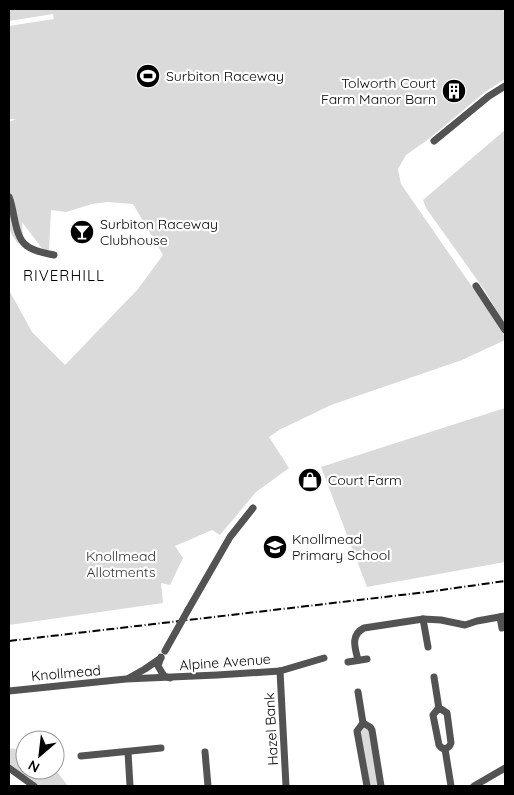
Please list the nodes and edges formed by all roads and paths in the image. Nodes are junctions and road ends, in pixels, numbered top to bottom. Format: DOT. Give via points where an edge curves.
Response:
graph roads {
  1 [pos="505,86"];
  2 [pos="434,141"];
  3 [pos="9,197"];
  4 [pos="54,255"];
  5 [pos="476,286"];
  6 [pos="505,330"];
  7 [pos="253,508"];
  8 [pos="503,616"];
  9 [pos="423,619"];
  10 [pos="502,628"];
  11 [pos="428,648"];
  12 [pos="161,658"];
  13 [pos="324,658"];
  14 [pos="367,659"];
  15 [pos="358,660"];
  16 [pos="348,662"];
  17 [pos="280,671"];
  18 [pos="434,677"];
  19 [pos="170,678"];
  20 [pos="126,680"];
  21 [pos="9,691"];
  22 [pos="358,692"];
  23 [pos="439,709"];
  24 [pos="363,723"];
  25 [pos="162,748"];
  26 [pos="445,749"];
  27 [pos="128,752"];
  28 [pos="205,752"];
  29 [pos="81,756"];
  30 [pos="505,768"];
  31 [pos="9,770"];
  32 [pos="34,786"];
  33 [pos="130,786"];
  34 [pos="208,786"];
  35 [pos="286,786"];
  36 [pos="366,786"];
  37 [pos="381,786"];
  38 [pos="451,786"];
  39 [pos="474,786"];
  1 -- 2 [label="street"];
  3 -- 4 [label="street" via="21,241 37,251"];
  5 -- 6 [label="street"];
  7 -- 12 [label="street, bridge" via="230,537"];
  8 -- 9 [label="street" via="465,625"];
  8 -- 10 [label="street"];
  9 -- 11 [label="street"];
  9 -- 15 [label="street" via="360,630 354,638"];
  12 -- 19 [label="street" via="158,666 164,676"];
  12 -- 20 [label="street"];
  13 -- 17 [label="street, Alpine Avenue"];
  14 -- 15 [label="street"];
  15 -- 16 [label="street"];
  17 -- 19 [label="street, Alpine Avenue"];
  17 -- 35 [label="street, Hazel Bank"];
  18 -- 23 [label="street"];
  19 -- 20 [label="street, Alpine Avenue"];
  20 -- 21 [label="street, Knollmead"];
  22 -- 24 [label="street"];
  23 -- 26 [label="street" via="433,715 439,745"];
  23 -- 26 [label="street" via="447,716 451,743"];
  24 -- 36 [label="street" via="358,731"];
  24 -- 37 [label="street" via="372,730"];
  25 -- 27 [label="street"];
  26 -- 38 [label="street"];
  27 -- 29 [label="street"];
  27 -- 33 [label="street"];
  28 -- 34 [label="street"];
  30 -- 39 [label="street"];
  31 -- 32 [label="street"];
}
